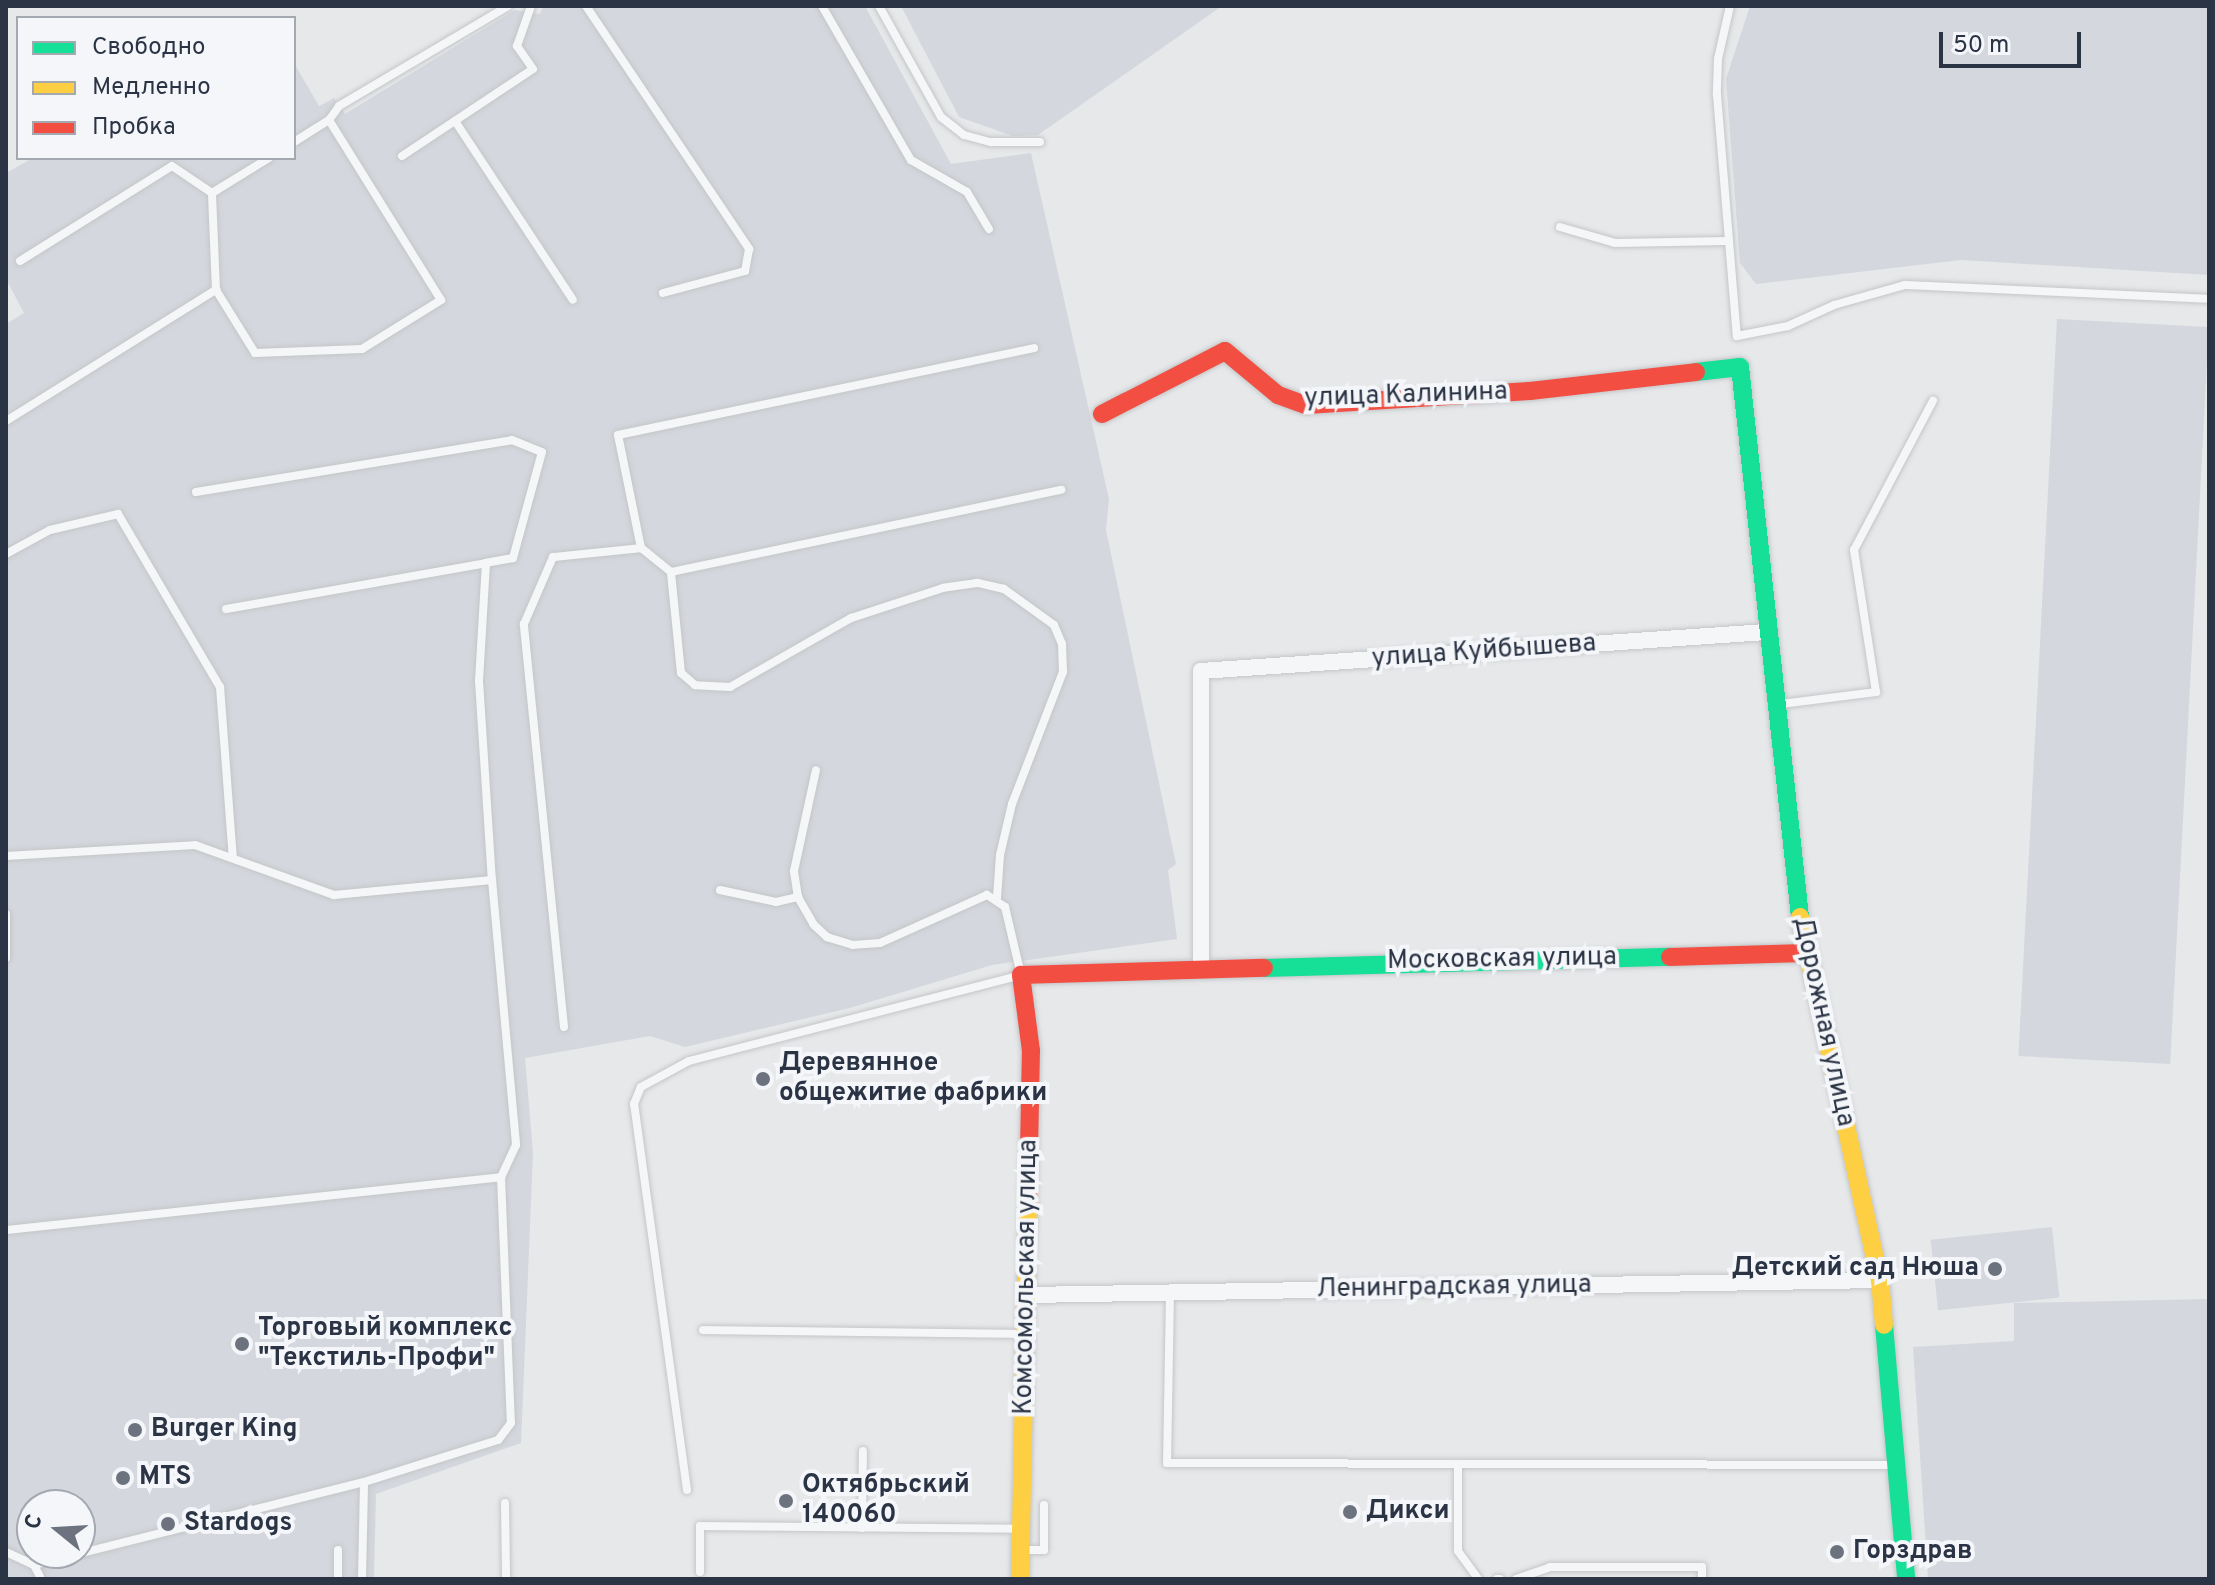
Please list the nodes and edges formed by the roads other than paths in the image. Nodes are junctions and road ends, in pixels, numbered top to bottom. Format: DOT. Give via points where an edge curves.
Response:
graph roads {
  1 [pos="508,6"];
  2 [pos="531,6"];
  3 [pos="586,6"];
  4 [pos="822,6"];
  5 [pos="879,6"];
  6 [pos="1730,6"];
  7 [pos="329,120"];
  8 [pos="455,121"];
  9 [pos="296,141"];
  10 [pos="1040,142"];
  11 [pos="402,156"];
  12 [pos="266,160"];
  13 [pos="212,193"];
  14 [pos="1560,227"];
  15 [pos="989,229"];
  16 [pos="1727,241"];
  17 [pos="20,261"];
  18 [pos="216,290"];
  19 [pos="663,293"];
  20 [pos="2209,299"];
  21 [pos="573,300"];
  22 [pos="1034,348"];
  23 [pos="1740,367"];
  24 [pos="1933,401"];
  25 [pos="1102,414"];
  26 [pos="6,421"];
  27 [pos="1061,490"];
  28 [pos="196,492"];
  29 [pos="641,548"];
  30 [pos="6,554"];
  31 [pos="486,563"];
  32 [pos="671,572"];
  33 [pos="226,609"];
  34 [pos="1766,632"];
  35 [pos="1776,705"];
  36 [pos="816,770"];
  37 [pos="6,856"];
  38 [pos="233,858"];
  39 [pos="492,880"];
  40 [pos="720,890"];
  41 [pos="798,897"];
  42 [pos="997,898"];
  43 [pos="6,914"];
  44 [pos="1804,953"];
  45 [pos="6,958"];
  46 [pos="1201,967"];
  47 [pos="1021,975"];
  48 [pos="564,1027"];
  49 [pos="689,1061"];
  50 [pos="689,1072"];
  51 [pos="501,1177"];
  52 [pos="6,1230"];
  53 [pos="1880,1280"];
  54 [pos="1170,1293"];
  55 [pos="1028,1295"];
  56 [pos="703,1330"];
  57 [pos="1027,1334"];
  58 [pos="863,1451"];
  59 [pos="1458,1464"];
  60 [pos="1898,1464"];
  61 [pos="364,1482"];
  62 [pos="687,1490"];
  63 [pos="505,1503"];
  64 [pos="1044,1505"];
  65 [pos="862,1528"];
  66 [pos="1021,1529"];
  67 [pos="96,1549"];
  68 [pos="338,1550"];
  69 [pos="1021,1550"];
  70 [pos="700,1572"];
  71 [pos="1533,1576"];
  72 [pos="338,1579"];
  73 [pos="362,1579"];
  74 [pos="506,1579"];
  75 [pos="1020,1579"];
  76 [pos="1478,1579"];
  77 [pos="1516,1579"];
  78 [pos="1702,1579"];
  79 [pos="1906,1579"];
  1 -- 7 [label="lane" via="339,106"];
  2 -- 8 [label="lane" via="517,46 533,69"];
  3 -- 19 [label="lane" via="749,249 745,271"];
  4 -- 15 [label="lane" via="911,160 967,192"];
  5 -- 10 [label="lane" via="941,117 964,135 991,142"];
  6 -- 16 [label="lane" via="1718,59 1717,95"];
  7 -- 9 [label="lane"];
  7 -- 18 [label="lane" via="441,300 362,349 255,353"];
  8 -- 11 [label="lane"];
  8 -- 21 [label="lane"];
  12 -- 13 [label="lane"];
  13 -- 17 [label="lane" via="172,166"];
  13 -- 18 [label="lane"];
  14 -- 16 [label="lane" via="1615,243"];
  16 -- 20 [label="lane" via="1737,336 1788,326 1834,305 1905,285"];
  18 -- 26 [label="lane"];
  22 -- 29 [label="lane" via="618,435"];
  23 -- 25 [label="street, улица Калинина" via="1530,391 1306,405 1278,395 1225,351"];
  23 -- 34 [label="street, Дорожная улица"];
  24 -- 35 [label="lane" via="1854,550 1876,692"];
  27 -- 32 [label="lane"];
  28 -- 31 [label="lane" via="512,440 542,452 513,558"];
  29 -- 32 [label="lane"];
  29 -- 48 [label="lane" via="553,557 524,624"];
  30 -- 38 [label="lane" via="50,530 118,514 220,687"];
  31 -- 33 [label="lane"];
  31 -- 39 [label="lane" via="479,681"];
  32 -- 42 [label="lane" via="681,673 710,689 730,687 851,618 943,588 977,583 1004,589 1054,625 1062,644 1063,672 1012,804"];
  34 -- 35 [label="street, Дорожная улица"];
  34 -- 46 [label="street, улица Куйбышева" via="1201,671"];
  35 -- 44 [label="street, Дорожная улица"];
  36 -- 41 [label="lane" via="794,871"];
  37 -- 38 [label="lane" via="195,845"];
  38 -- 39 [label="lane" via="334,895"];
  39 -- 51 [label="lane" via="516,1145"];
  40 -- 41 [label="lane" via="776,902"];
  41 -- 42 [label="lane" via="827,937 853,945 880,943 974,899"];
  42 -- 47 [label="lane" via="1005,907"];
  43 -- 45 [label="lane"];
  44 -- 46 [label="street, Московская улица"];
  44 -- 53 [label="street, Дорожная улица"];
  46 -- 47 [label="street, Московская улица"];
  47 -- 49 [label="lane"];
  47 -- 55 [label="street, Комсомольская улица" via="1031,1051"];
  49 -- 50 [label="lane"];
  49 -- 62 [label="lane" via="641,1087 634,1104"];
  51 -- 52 [label="lane"];
  51 -- 61 [label="lane" via="511,1423 498,1440"];
  53 -- 54 [label="street, Ленинградская улица"];
  53 -- 60 [label="street, Дорожная улица"];
  54 -- 55 [label="street, Ленинградская улица"];
  54 -- 59 [label="lane" via="1167,1463"];
  55 -- 57 [label="street, Комсомольская улица"];
  56 -- 57 [label="lane"];
  57 -- 66 [label="street, Комсомольская улица"];
  58 -- 65 [label="lane"];
  59 -- 60 [label="lane"];
  59 -- 76 [label="lane" via="1458,1551"];
  60 -- 79 [label="street, Дорожная улица"];
  61 -- 67 [label="lane"];
  61 -- 73 [label="lane"];
  63 -- 74 [label="lane"];
  64 -- 69 [label="lane" via="1044,1550"];
  65 -- 66 [label="lane"];
  65 -- 70 [label="lane" via="700,1526"];
  66 -- 69 [label="street, Комсомольская улица"];
  68 -- 72 [label="lane"];
  69 -- 75 [label="street, Комсомольская улица"];
  71 -- 77 [label="lane"];
  71 -- 78 [label="lane" via="1550,1567 1702,1567"];
}
